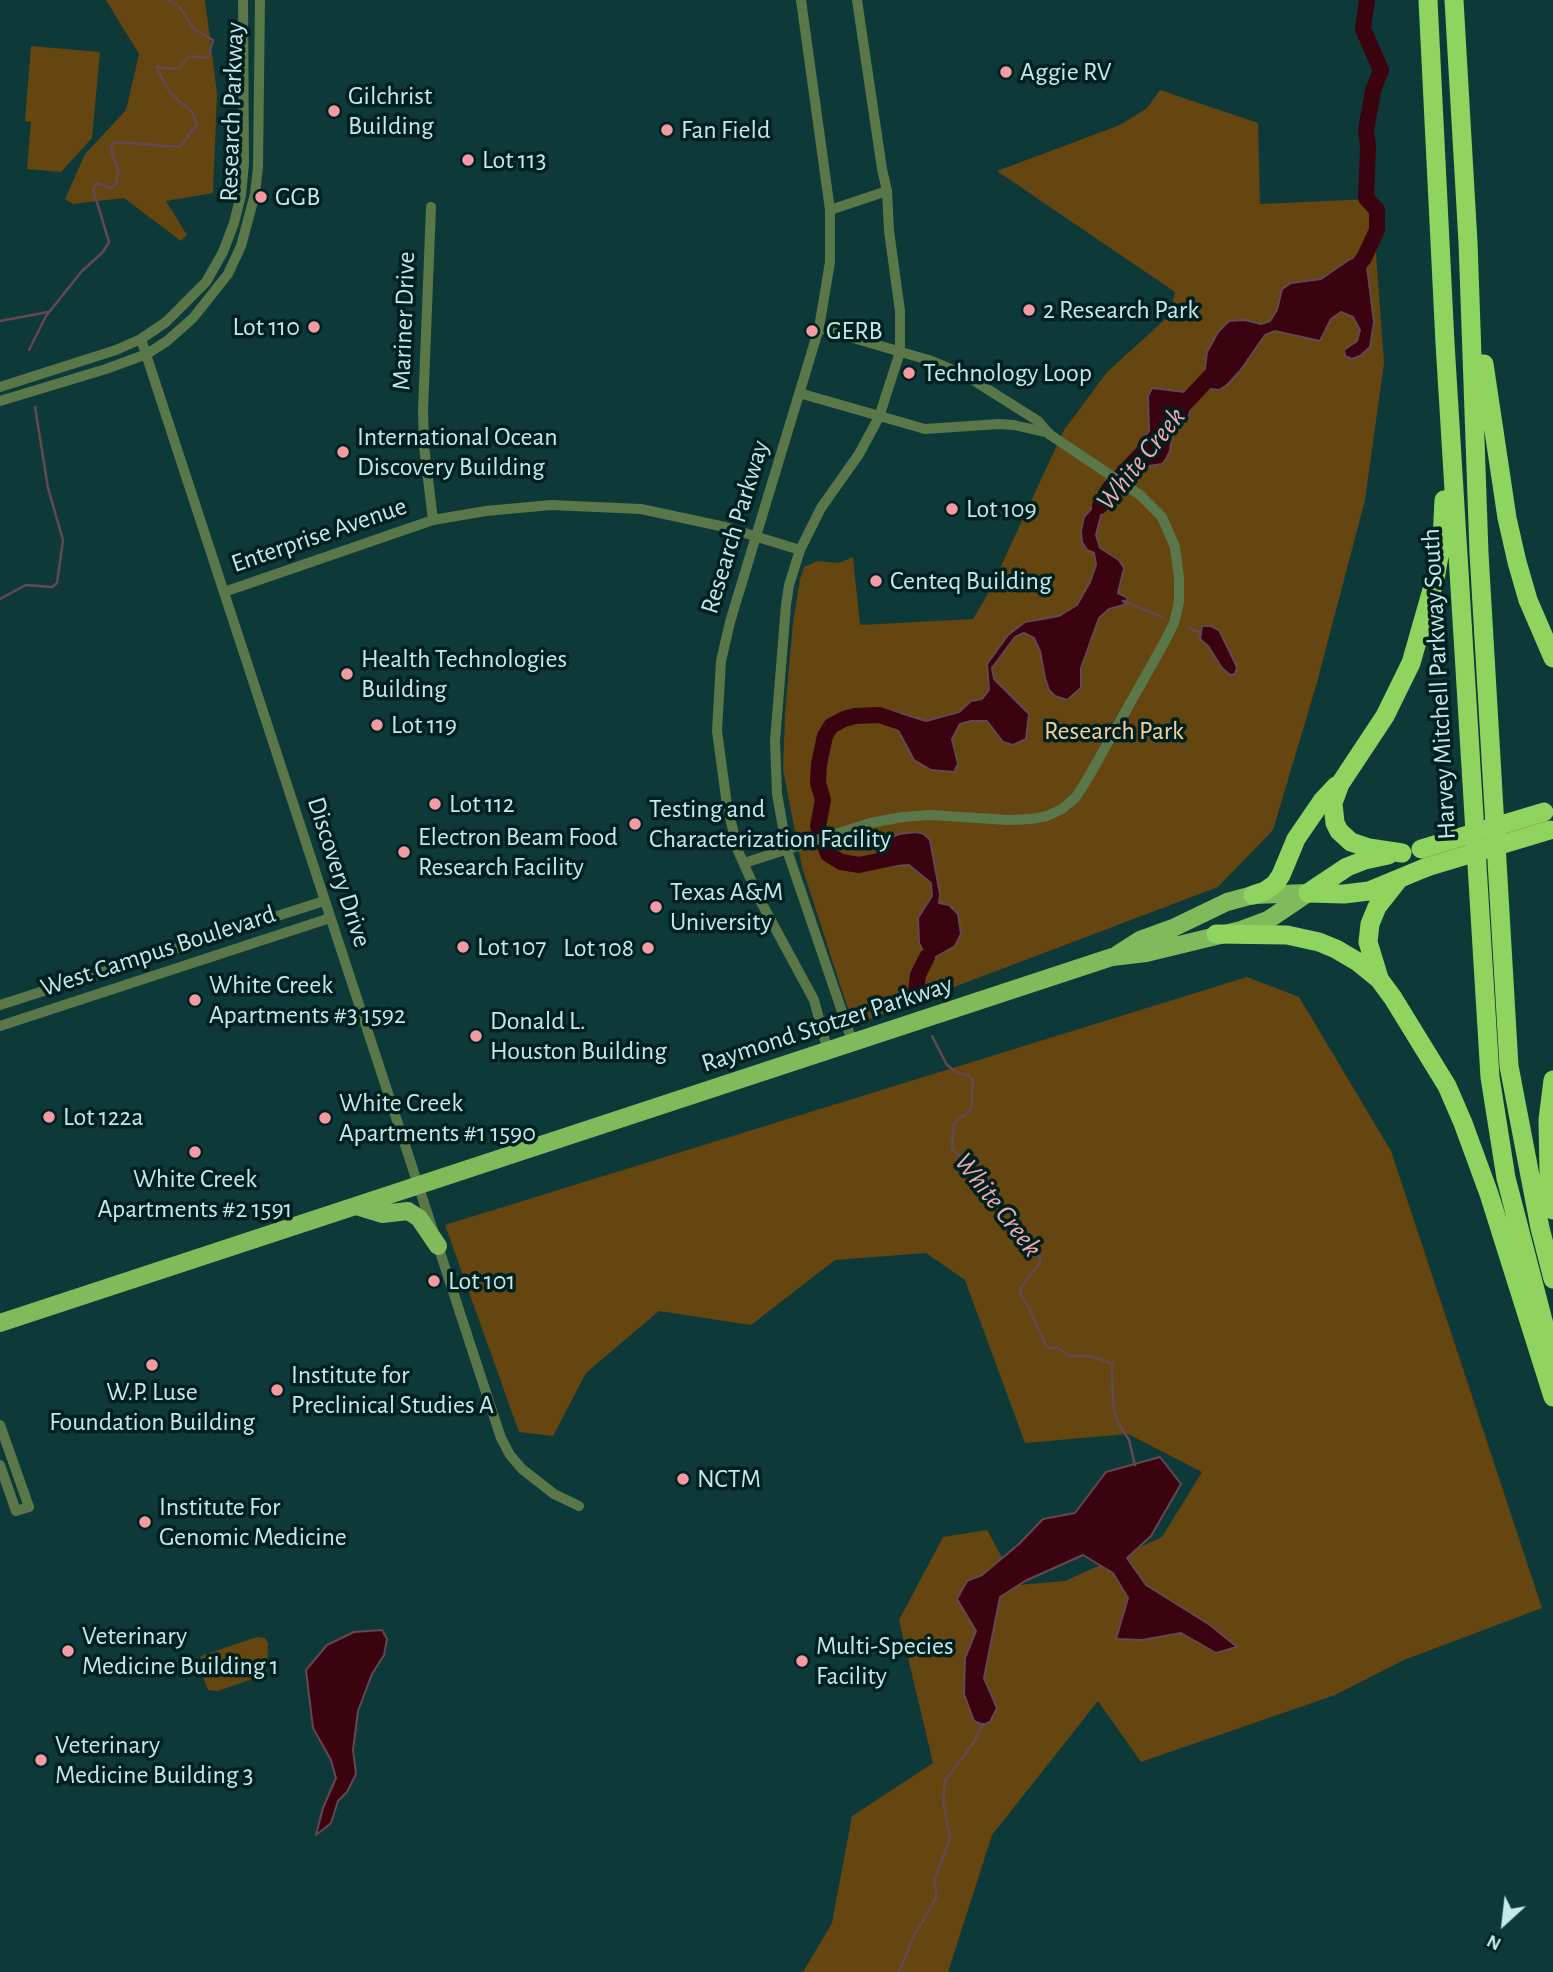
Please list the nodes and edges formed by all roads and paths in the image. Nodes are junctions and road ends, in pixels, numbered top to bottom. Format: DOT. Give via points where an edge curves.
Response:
graph roads {
  1 [pos="243,0"];
  2 [pos="260,0"];
  3 [pos="801,0"];
  4 [pos="858,0"];
  5 [pos="1428,0"];
  6 [pos="1454,0"];
  7 [pos="243,79"];
  8 [pos="258,80"];
  9 [pos="887,191"];
  10 [pos="431,207"];
  11 [pos="830,210"];
  12 [pos="234,223"];
  13 [pos="247,227"];
  14 [pos="1468,242"];
  15 [pos="819,328"];
  16 [pos="141,339"];
  17 [pos="1445,343"];
  18 [pos="900,352"];
  19 [pos="147,354"];
  20 [pos="0,387"];
  21 [pos="799,393"];
  22 [pos="0,401"];
  23 [pos="879,417"];
  24 [pos="1049,434"];
  25 [pos="433,520"];
  26 [pos="755,535"];
  27 [pos="800,550"];
  28 [pos="224,592"];
  29 [pos="1553,658"];
  30 [pos="1339,784"];
  31 [pos="1550,820"];
  32 [pos="787,850"];
  33 [pos="1417,856"];
  34 [pos="744,863"];
  35 [pos="1399,878"];
  36 [pos="1308,893"];
  37 [pos="1252,895"];
  38 [pos="324,901"];
  39 [pos="330,918"];
  40 [pos="236,930"];
  41 [pos="1216,934"];
  42 [pos="241,947"];
  43 [pos="1112,957"];
  44 [pos="1379,979"];
  45 [pos="0,1005"];
  46 [pos="0,1026"];
  47 [pos="853,1044"];
  48 [pos="828,1052"];
  49 [pos="1553,1080"];
  50 [pos="418,1185"];
  51 [pos="356,1206"];
  52 [pos="1553,1210"];
  53 [pos="439,1246"];
  54 [pos="1553,1279"];
  55 [pos="0,1323"];
  56 [pos="1553,1359"];
  57 [pos="1553,1397"];
  58 [pos="0,1425"];
  59 [pos="0,1465"];
  60 [pos="579,1506"];
  1 -- 7 [label="street, Research Parkway"];
  2 -- 8 [label="street, Research Parkway"];
  3 -- 11 [label="street, Research Parkway"];
  4 -- 9 [label="street"];
  5 -- 17 [label="highway, Harvey Mitchell Parkway South"];
  6 -- 14 [label="highway, Harvey Mitchell Parkway South"];
  7 -- 8 [label="street"];
  7 -- 12 [label="street, Research Parkway" via="244,163"];
  8 -- 13 [label="street, Research Parkway" via="258,167"];
  9 -- 11 [label="street"];
  9 -- 18 [label="street"];
  10 -- 25 [label="street, Mariner Drive" via="423,410"];
  11 -- 15 [label="street, Research Parkway" via="830,262"];
  12 -- 13 [label="street"];
  12 -- 16 [label="street, Research Parkway" via="206,282 166,322"];
  13 -- 19 [label="street, Research Parkway" via="228,274 214,293 193,318"];
  14 -- 29 [label="highway" via="1507,519 1528,600"];
  14 -- 54 [label="highway, Harvey Mitchell Parkway South" via="1479,554 1509,1066"];
  15 -- 18 [label="street"];
  15 -- 21 [label="street, Research Parkway"];
  16 -- 19 [label="street, Discovery Drive"];
  16 -- 20 [label="street, Research Parkway"];
  17 -- 30 [label="highway" via="1443,511 1431,596 1400,690"];
  17 -- 56 [label="highway, Harvey Mitchell Parkway South" via="1490,1077 1506,1178"];
  18 -- 23 [label="street"];
  18 -- 24 [label="street" via="965,375 1038,421"];
  19 -- 22 [label="street, Research Parkway"];
  19 -- 28 [label="street, Discovery Drive"];
  21 -- 23 [label="street"];
  21 -- 26 [label="street, Research Parkway"];
  23 -- 24 [label="street" via="925,429 1014,425"];
  23 -- 27 [label="street"];
  24 -- 32 [label="street" via="1140,495 1162,517 1175,547 1179,602 1174,622 1076,797 1062,809 1032,819 929,815 870,823"];
  25 -- 26 [label="street, Enterprise Avenue" via="551,505 604,507 641,509"];
  25 -- 28 [label="street, Enterprise Avenue"];
  26 -- 27 [label="street, Enterprise Avenue"];
  26 -- 34 [label="street, Research Parkway" via="721,661 717,731 721,771"];
  27 -- 32 [label="street" via="786,605 775,741 777,794"];
  28 -- 38 [label="street, Discovery Drive"];
  30 -- 33 [label="highway" via="1333,803 1339,831 1359,846"];
  30 -- 37 [label="highway" via="1308,819 1275,884"];
  31 -- 33 [label="highway, Raymond Stotzer Parkway, bridge"];
  32 -- 34 [label="street"];
  32 -- 47 [label="street"];
  33 -- 35 [label="highway, Raymond Stotzer Parkway"];
  33 -- 36 [label="highway, Raymond Stotzer Parkway" via="1365,860"];
  34 -- 48 [label="street, Research Parkway" via="814,1000"];
  35 -- 36 [label="highway, Raymond Stotzer Parkway" via="1357,893"];
  35 -- 44 [label="highway" via="1370,924 1368,942"];
  36 -- 37 [label="main road, Raymond Stotzer Parkway"];
  36 -- 41 [label="main road, Raymond Stotzer Parkway" via="1268,920"];
  37 -- 43 [label="main road, Raymond Stotzer Parkway" via="1140,940"];
  38 -- 39 [label="street, Discovery Drive"];
  38 -- 40 [label="street, West Campus Boulevard"];
  39 -- 42 [label="street, West Campus Boulevard"];
  39 -- 50 [label="street, Discovery Drive"];
  40 -- 42 [label="street"];
  40 -- 45 [label="street, West Campus Boulevard"];
  41 -- 43 [label="main road, Raymond Stotzer Parkway"];
  41 -- 44 [label="highway" via="1302,937 1336,949"];
  42 -- 46 [label="street, West Campus Boulevard"];
  43 -- 47 [label="main road, Raymond Stotzer Parkway"];
  44 -- 57 [label="highway" via="1426,1049 1463,1123"];
  47 -- 48 [label="main road, Raymond Stotzer Parkway"];
  48 -- 50 [label="main road, Raymond Stotzer Parkway"];
  49 -- 52 [label="highway" via="1548,1134"];
  50 -- 51 [label="main road, Raymond Stotzer Parkway"];
  50 -- 53 [label="street, Discovery Drive"];
  51 -- 53 [label="main road" via="382,1214 408,1211 419,1218"];
  51 -- 55 [label="main road, Raymond Stotzer Parkway"];
  53 -- 60 [label="street, Discovery Drive" via="505,1448 529,1475"];
  58 -- 59 [label="street" via="29,1507 16,1511"];
}
